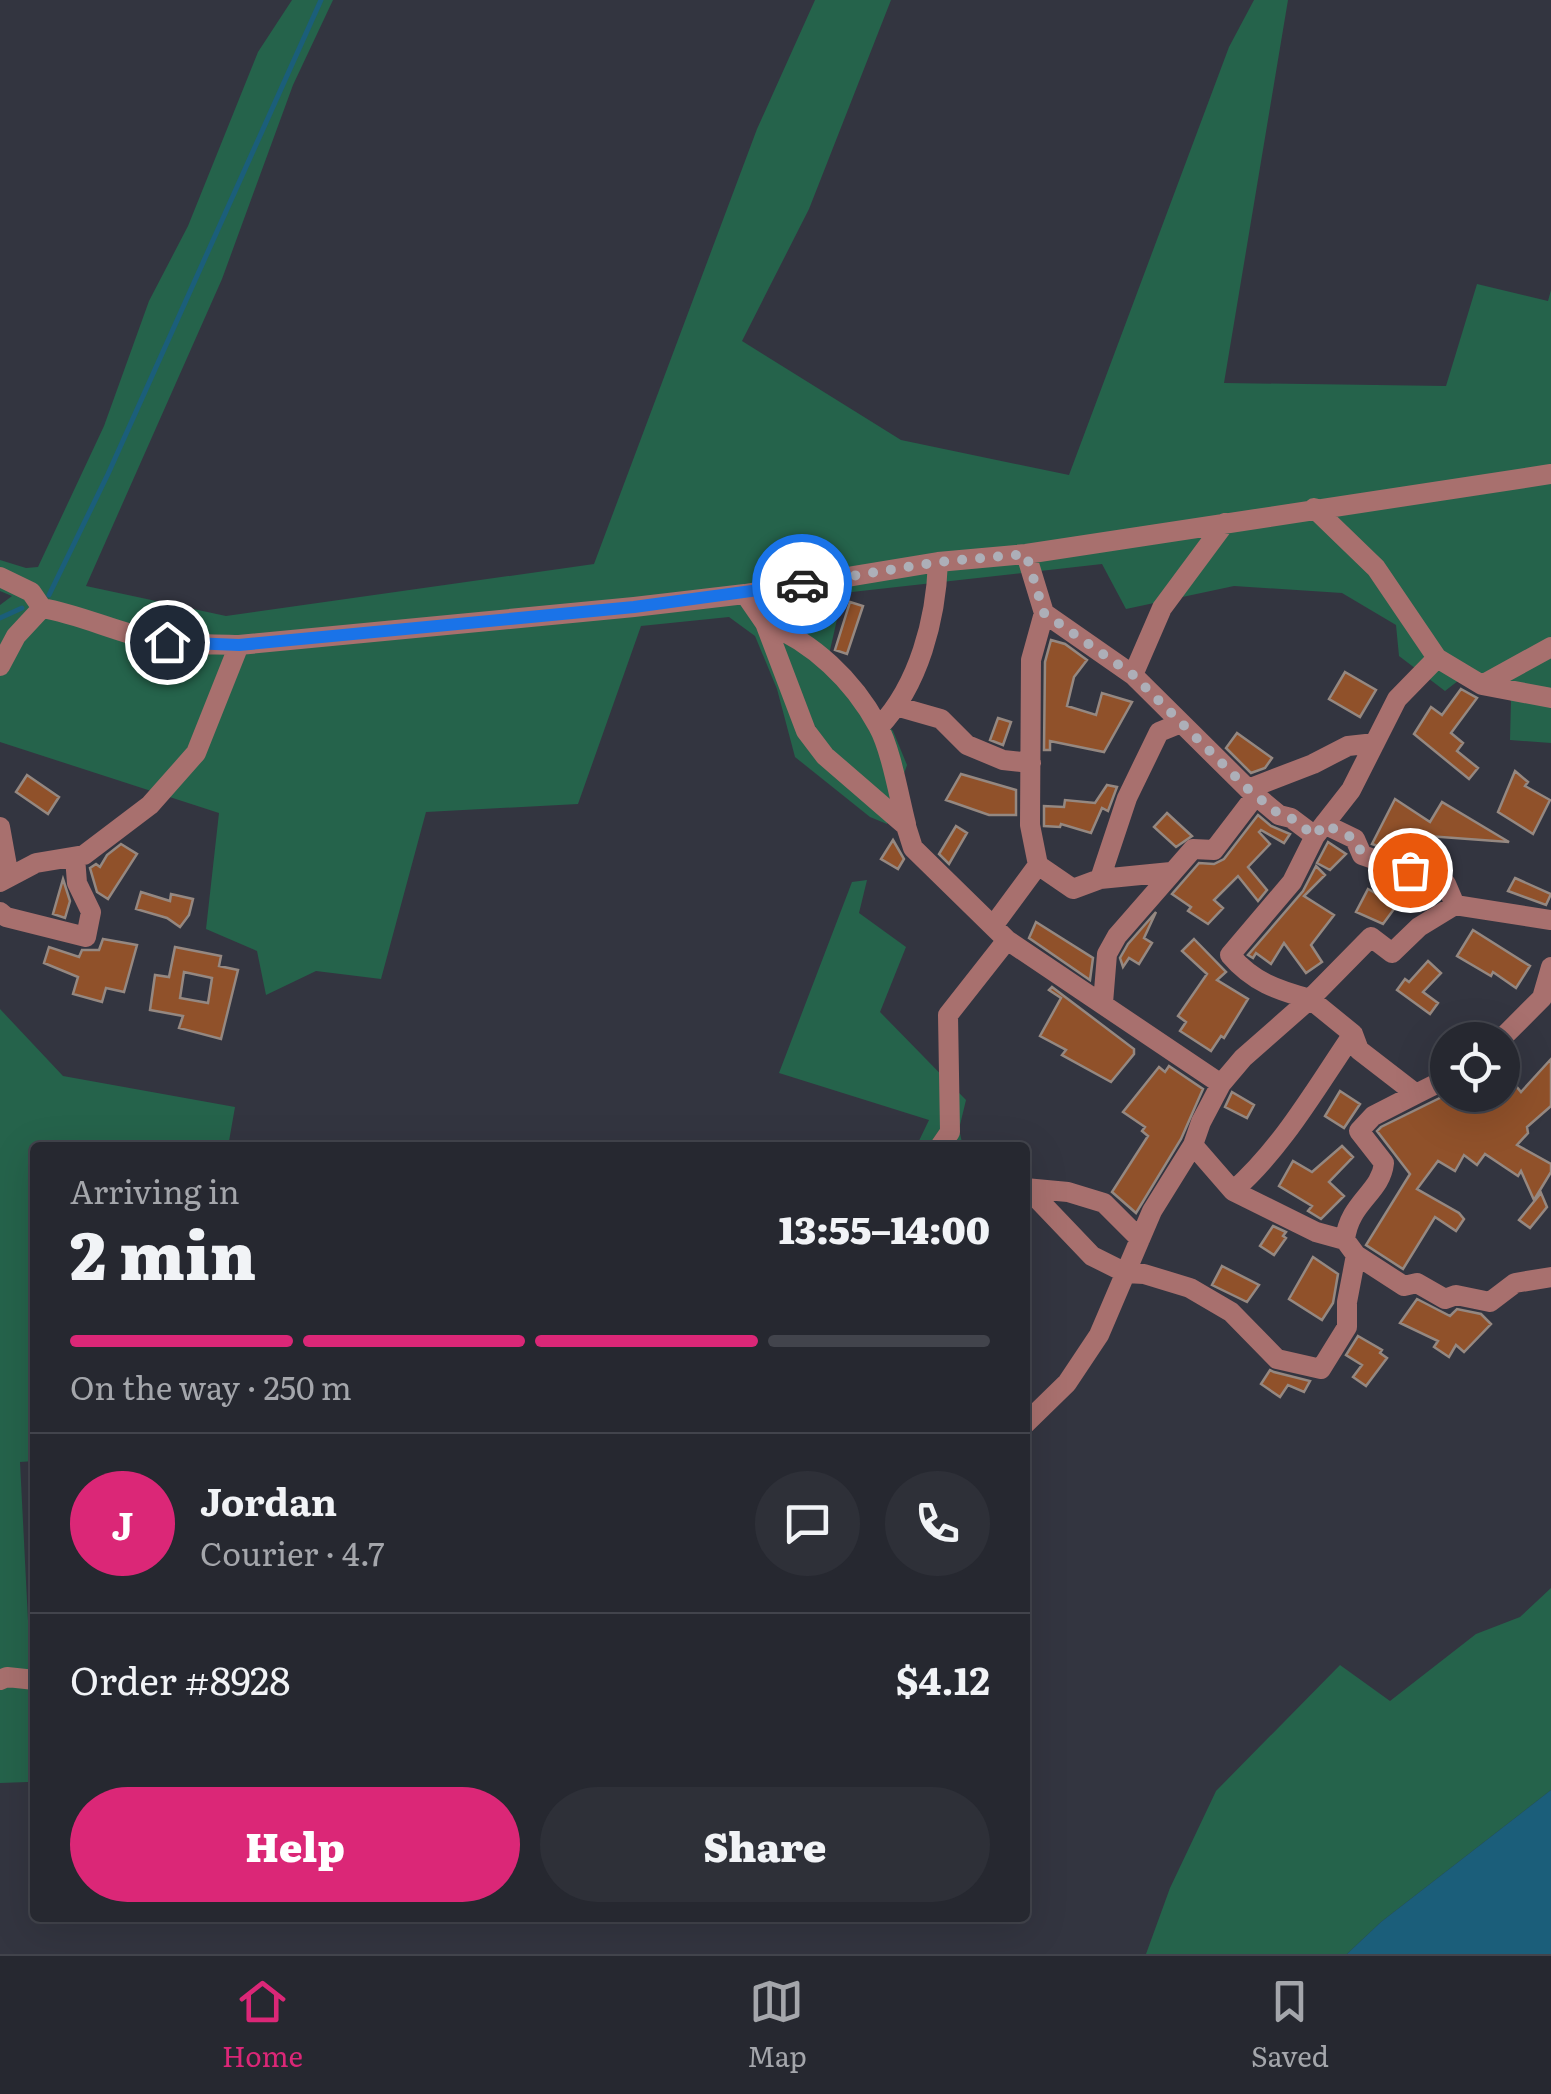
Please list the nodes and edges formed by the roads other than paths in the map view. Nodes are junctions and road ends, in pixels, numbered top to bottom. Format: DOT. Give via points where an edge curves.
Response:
graph roads {
  1 [pos="1551,474"];
  2 [pos="1314,508"];
  3 [pos="1225,522"];
  4 [pos="1026,554"];
  5 [pos="938,562"];
  6 [pos="0,577"];
  7 [pos="745,594"];
  8 [pos="42,608"];
  9 [pos="1044,613"];
  10 [pos="765,622"];
  11 [pos="239,645"];
  12 [pos="1551,646"];
  13 [pos="1437,658"];
  14 [pos="0,666"];
  15 [pos="1133,675"];
  16 [pos="1482,685"];
  17 [pos="1551,698"];
  18 [pos="899,707"];
  19 [pos="1181,723"];
  20 [pos="880,728"];
  21 [pos="1375,743"];
  22 [pos="1031,763"];
  23 [pos="1252,792"];
  24 [pos="0,826"];
  25 [pos="906,826"];
  26 [pos="1320,830"];
  27 [pos="76,857"];
  28 [pos="1038,865"];
  29 [pos="1171,872"];
  30 [pos="4,879"];
  31 [pos="1100,879"];
  32 [pos="1455,905"];
  33 [pos="0,912"];
  34 [pos="1551,920"];
  35 [pos="1000,933"];
  36 [pos="1551,968"];
  37 [pos="1310,1000"];
  38 [pos="1547,1001"];
  39 [pos="1103,1003"];
  40 [pos="1520,1023"];
  41 [pos="1353,1034"];
  42 [pos="1221,1084"];
  43 [pos="1430,1087"];
  44 [pos="1416,1094"];
  45 [pos="948,1142"];
  46 [pos="1193,1145"];
  47 [pos="1030,1188"];
  48 [pos="1233,1190"];
  49 [pos="1030,1192"];
  50 [pos="1140,1239"];
  51 [pos="1350,1248"];
  52 [pos="1126,1272"];
  53 [pos="1551,1277"];
  54 [pos="1030,1419"];
  55 [pos="30,1679"];
  56 [pos="0,1680"];
  1 -- 2 [label="street"];
  2 -- 3 [label="street"];
  2 -- 13 [label="street" via="1376,568"];
  3 -- 4 [label="street"];
  3 -- 15 [label="street" via="1162,608"];
  4 -- 5 [label="street"];
  4 -- 9 [label="street"];
  5 -- 7 [label="street"];
  5 -- 18 [label="street" via="937,599"];
  6 -- 8 [label="street" via="31,592"];
  7 -- 10 [label="street"];
  7 -- 11 [label="street"];
  8 -- 11 [label="street" via="167,642"];
  8 -- 14 [label="street"];
  9 -- 15 [label="street"];
  9 -- 22 [label="street" via="1031,660"];
  10 -- 20 [label="street" via="813,647"];
  10 -- 25 [label="street" via="806,731 825,756"];
  11 -- 27 [label="street" via="196,753 150,805"];
  12 -- 16 [label="street"];
  13 -- 16 [label="street"];
  13 -- 21 [label="street" via="1397,699"];
  15 -- 19 [label="street"];
  16 -- 17 [label="street"];
  18 -- 20 [label="street"];
  18 -- 22 [label="street" via="941,719 968,745 1003,760"];
  19 -- 23 [label="street"];
  19 -- 31 [label="street" via="1159,732 1126,798"];
  20 -- 25 [label="street"];
  21 -- 23 [label="street" via="1348,746"];
  21 -- 26 [label="street"];
  22 -- 28 [label="street" via="1030,825"];
  23 -- 26 [label="street" via="1280,815"];
  23 -- 29 [label="street" via="1214,850 1193,849"];
  24 -- 30 [label="street"];
  25 -- 35 [label="street" via="913,848"];
  26 -- 32 [label="street" via="1355,839 1362,854 1446,884"];
  26 -- 37 [label="street" via="1292,882 1230,955 1266,987"];
  27 -- 30 [label="street"];
  27 -- 33 [label="street" via="77,883 91,912 86,937"];
  28 -- 31 [label="street" via="1073,889"];
  28 -- 35 [label="street"];
  29 -- 31 [label="street"];
  29 -- 39 [label="street" via="1107,954"];
  32 -- 34 [label="street"];
  32 -- 37 [label="street" via="1392,952 1371,938"];
  35 -- 39 [label="street"];
  35 -- 45 [label="street" via="948,1015"];
  36 -- 38 [label="street"];
  37 -- 41 [label="street"];
  37 -- 42 [label="street"];
  38 -- 40 [label="street"];
  39 -- 42 [label="street"];
  41 -- 44 [label="street" via="1358,1050"];
  41 -- 48 [label="street" via="1288,1132"];
  42 -- 46 [label="street"];
  43 -- 44 [label="street"];
  44 -- 51 [label="street" via="1359,1131 1384,1163 1383,1175 1347,1219"];
  46 -- 48 [label="street"];
  46 -- 50 [label="street"];
  47 -- 50 [label="street" via="1104,1203"];
  48 -- 51 [label="street"];
  49 -- 52 [label="street" via="1092,1256"];
  50 -- 52 [label="street"];
  51 -- 52 [label="street" via="1346,1328 1321,1369 1277,1359 1232,1312 1190,1288"];
  51 -- 53 [label="street" via="1404,1286 1417,1283 1445,1299 1490,1302 1515,1283"];
  52 -- 54 [label="street" via="1099,1335 1067,1384"];
  55 -- 56 [label="street"];
}
